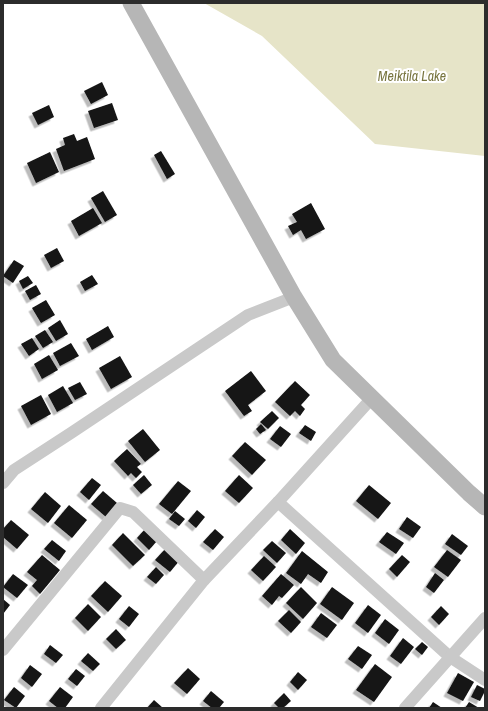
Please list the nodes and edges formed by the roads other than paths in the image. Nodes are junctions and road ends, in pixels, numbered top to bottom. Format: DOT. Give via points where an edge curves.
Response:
graph roads {
  1 [pos="131,3"];
  2 [pos="294,297"];
  3 [pos="372,398"];
  4 [pos="3,483"];
  5 [pos="278,502"];
  6 [pos="485,507"];
  7 [pos="204,580"];
  8 [pos="485,618"];
  9 [pos="3,650"];
  10 [pos="450,657"];
  11 [pos="485,680"];
  12 [pos="101,708"];
  13 [pos="405,708"];
  1 -- 2 [label="street"];
  2 -- 3 [label="street" via="333,360"];
  2 -- 4 [label="street" via="248,315 14,470"];
  3 -- 5 [label="street"];
  3 -- 6 [label="street"];
  5 -- 7 [label="street"];
  5 -- 10 [label="street"];
  7 -- 9 [label="street" via="132,512 120,508"];
  7 -- 12 [label="street"];
  8 -- 10 [label="street"];
  10 -- 11 [label="street"];
  10 -- 13 [label="street"];
}
